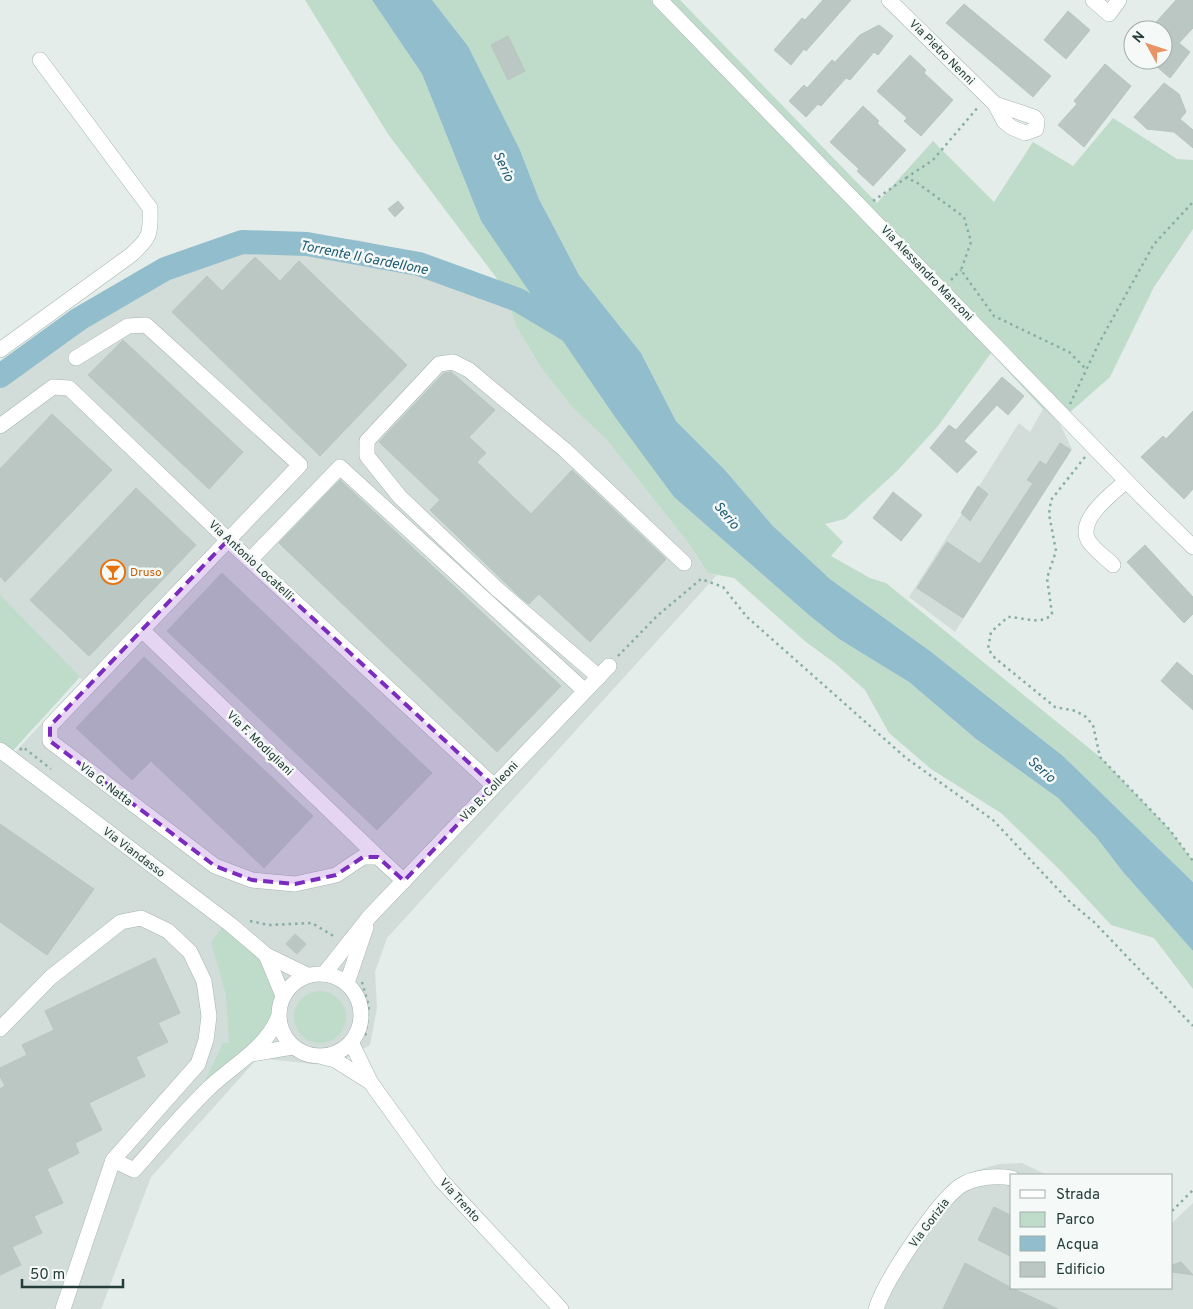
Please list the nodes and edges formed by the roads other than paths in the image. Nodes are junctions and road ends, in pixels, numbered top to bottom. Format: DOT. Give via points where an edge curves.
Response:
graph roads {
  1 [pos="660,0"];
  2 [pos="889,0"];
  3 [pos="1093,0"];
  4 [pos="1119,0"];
  5 [pos="40,60"];
  6 [pos="991,100"];
  7 [pos="0,350"];
  8 [pos="76,358"];
  9 [pos="0,426"];
  10 [pos="1126,481"];
  11 [pos="228,540"];
  12 [pos="1193,546"];
  13 [pos="250,560"];
  14 [pos="684,563"];
  15 [pos="1114,565"];
  16 [pos="142,630"];
  17 [pos="585,691"];
  18 [pos="0,750"];
  19 [pos="494,786"];
  20 [pos="378,857"];
  21 [pos="404,881"];
  22 [pos="370,916"];
  23 [pos="266,955"];
  24 [pos="324,974"];
  25 [pos="307,975"];
  26 [pos="347,983"];
  27 [pos="283,996"];
  28 [pos="278,1018"];
  29 [pos="0,1029"];
  30 [pos="359,1042"];
  31 [pos="292,1047"];
  32 [pos="248,1054"];
  33 [pos="323,1057"];
  34 [pos="371,1082"];
  35 [pos="114,1160"];
  36 [pos="1010,1178"];
  37 [pos="63,1309"];
  38 [pos="561,1309"];
  39 [pos="876,1309"];
  1 -- 10 [label="street, Via Alessandro Manzoni"];
  2 -- 6 [label="street, Via Pietro Nenni"];
  3 -- 4 [label="street" via="1109,14"];
  5 -- 7 [label="street" via="150,208 151,225 146,241 132,255"];
  8 -- 11 [label="street, Via G. Natta" via="128,326 146,325 300,465"];
  9 -- 11 [label="street, Via Antonio Locatelli" via="53,387 69,388"];
  10 -- 12 [label="street, Via Alessandro Manzoni"];
  10 -- 15 [label="street" via="1092,514 1085,530 1095,548"];
  11 -- 13 [label="street, Via Antonio Locatelli"];
  11 -- 16 [label="street, Via G. Natta"];
  13 -- 17 [label="street" via="340,467"];
  13 -- 19 [label="street, Via Antonio Locatelli"];
  14 -- 17 [label="street, Via B. Colleoni" via="565,450 469,370 453,362 438,364 367,440 367,456 400,497 498,589 604,671"];
  16 -- 20 [label="street, Via F. Modigliani"];
  16 -- 20 [label="street, Via G. Natta" via="50,726 50,740 215,866 252,880 295,884 336,874 363,857"];
  17 -- 19 [label="street, Via B. Colleoni"];
  18 -- 23 [label="street, Via Viandasso"];
  19 -- 21 [label="street, Via B. Colleoni"];
  20 -- 21 [label="street"];
  21 -- 22 [label="street, Via B. Colleoni"];
  22 -- 24 [label="street, Via B. Colleoni"];
  22 -- 26 [label="street, Via B. Colleoni"];
  23 -- 25 [label="street, Via Viandasso"];
  23 -- 27 [label="street, Via Viandasso"];
  24 -- 25 [label="street"];
  24 -- 26 [label="street"];
  25 -- 27 [label="street" via="297,980"];
  26 -- 30 [label="street" via="360,1005"];
  27 -- 28 [label="street"];
  28 -- 31 [label="street" via="285,1039"];
  28 -- 32 [label="street" via="271,1034"];
  29 -- 35 [label="street" via="51,977 122,922 141,918 168,931 190,952 204,981 209,1016 198,1064"];
  30 -- 33 [label="street"];
  30 -- 34 [label="street, Via Trento"];
  31 -- 32 [label="street"];
  31 -- 33 [label="street"];
  32 -- 35 [label="street" via="192,1105 134,1170"];
  33 -- 34 [label="street, Via Trento" via="340,1063"];
  34 -- 38 [label="street, Via Trento" via="441,1180"];
  35 -- 37 [label="street"];
  36 -- 39 [label="street, Via Gorizia" via="972,1180 960,1186 942,1203 915,1240"];
}
